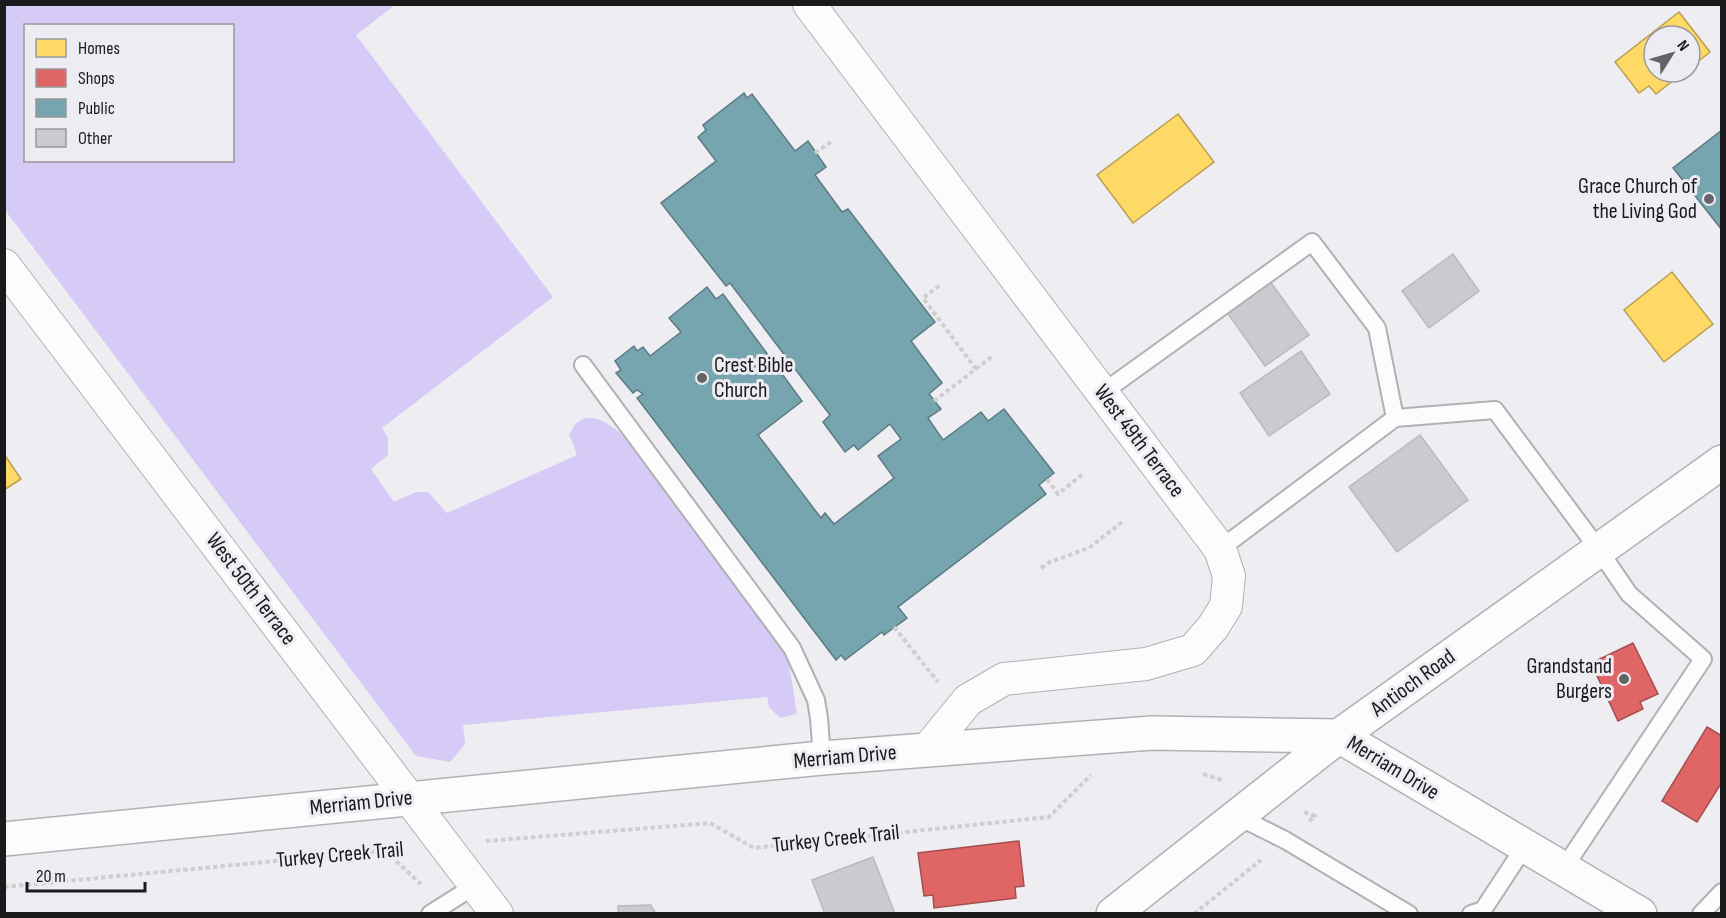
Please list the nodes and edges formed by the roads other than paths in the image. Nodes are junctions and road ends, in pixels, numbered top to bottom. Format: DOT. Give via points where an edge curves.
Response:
graph roads {
  1 [pos="809,4"];
  2 [pos="4,265"];
  3 [pos="583,365"];
  4 [pos="1102,393"];
  5 [pos="1395,417"];
  6 [pos="1722,462"];
  7 [pos="1220,549"];
  8 [pos="1599,550"];
  9 [pos="1339,736"];
  10 [pos="927,750"];
  11 [pos="822,758"];
  12 [pos="410,798"];
  13 [pos="1237,816"];
  14 [pos="4,839"];
  15 [pos="1525,846"];
  16 [pos="1564,868"];
  17 [pos="476,885"];
  18 [pos="1722,892"];
  19 [pos="1125,910"];
  20 [pos="430,914"];
  21 [pos="497,914"];
  22 [pos="1408,914"];
  23 [pos="1471,914"];
  24 [pos="1640,914"];
  25 [pos="1701,914"];
  1 -- 4 [label="street, West 49th Terrace"];
  2 -- 12 [label="street, West 50th Terrace"];
  3 -- 11 [label="lane" via="792,648 816,700"];
  4 -- 5 [label="lane" via="1312,242 1377,328"];
  4 -- 7 [label="street, West 49th Terrace"];
  5 -- 7 [label="lane"];
  5 -- 8 [label="lane" via="1495,410"];
  6 -- 8 [label="main road, Antioch Road"];
  7 -- 10 [label="street, West 49th Terrace" via="1229,576 1226,606 1192,650 1146,664 1004,679 968,700"];
  8 -- 9 [label="main road, Antioch Road"];
  8 -- 16 [label="lane" via="1629,594 1703,659"];
  9 -- 10 [label="main road, Merriam Drive" via="1152,733"];
  9 -- 13 [label="main road, Antioch Road"];
  9 -- 15 [label="main road, Merriam Drive"];
  10 -- 11 [label="main road, Merriam Drive"];
  11 -- 12 [label="main road, Merriam Drive"];
  12 -- 14 [label="main road, Merriam Drive"];
  12 -- 17 [label="street, West 50th Terrace"];
  13 -- 19 [label="main road, Antioch Road"];
  13 -- 22 [label="lane" via="1286,840"];
  15 -- 16 [label="main road, Merriam Drive"];
  15 -- 23 [label="lane" via="1483,910"];
  16 -- 24 [label="main road, Merriam Drive"];
  17 -- 20 [label="lane"];
  17 -- 21 [label="street, West 50th Terrace"];
  18 -- 25 [label="lane"];
}
